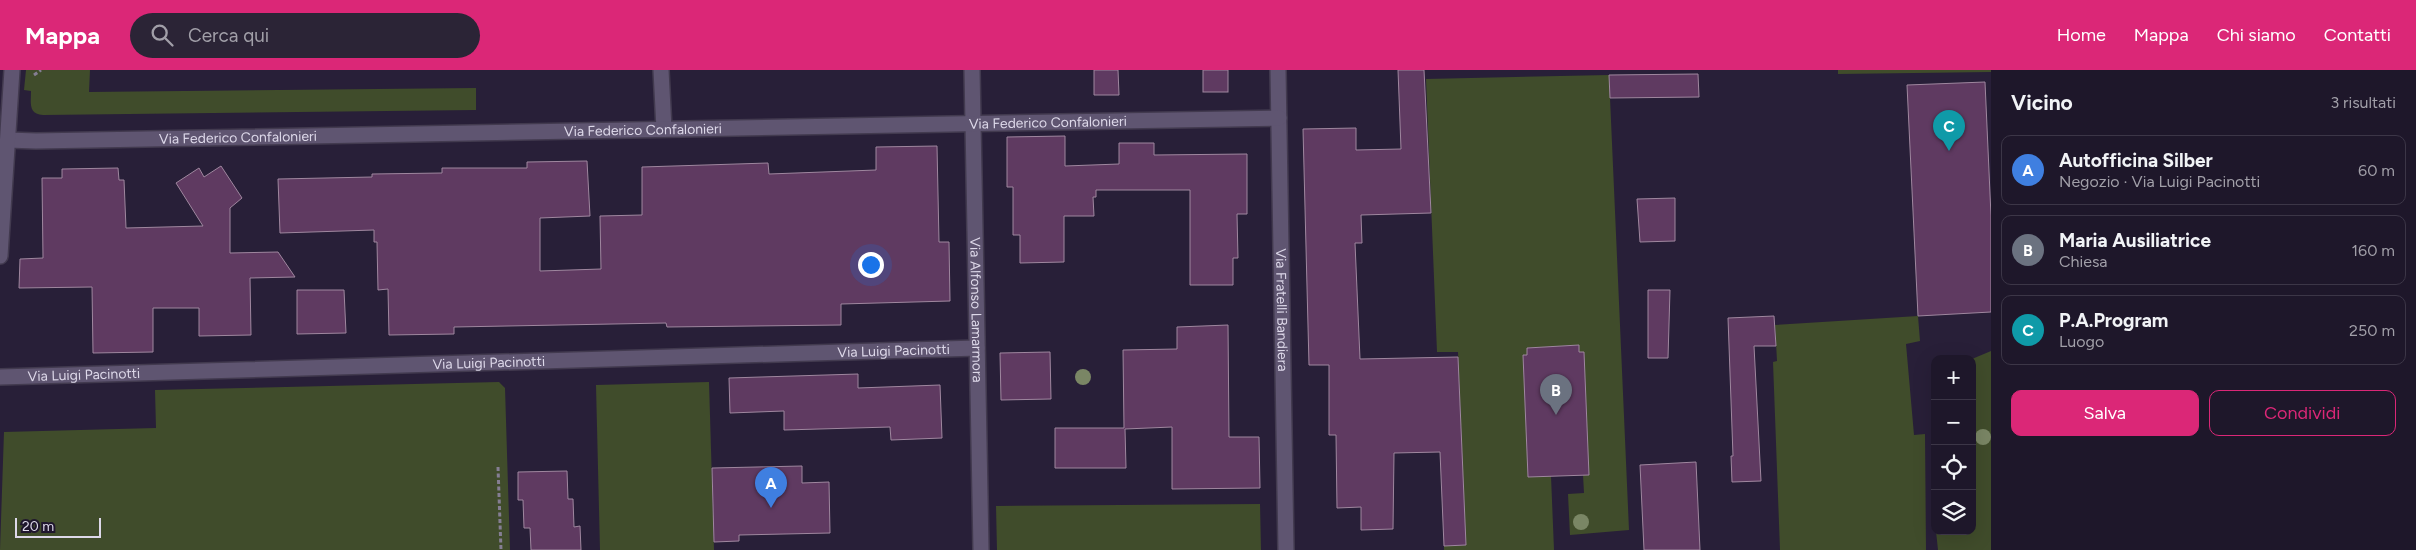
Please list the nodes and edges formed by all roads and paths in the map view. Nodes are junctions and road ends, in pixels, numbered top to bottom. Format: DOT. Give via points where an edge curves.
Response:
graph roads {
  1 [pos="12,70"];
  2 [pos="661,70"];
  3 [pos="972,70"];
  4 [pos="1278,70"];
  5 [pos="1278,118"];
  6 [pos="973,122"];
  7 [pos="664,129"];
  8 [pos="8,140"];
  9 [pos="0,256"];
  10 [pos="977,348"];
  11 [pos="0,377"];
  12 [pos="498,467"];
  13 [pos="501,550"];
  14 [pos="980,550"];
  15 [pos="1286,550"];
  1 -- 8 [label="street"];
  2 -- 7 [label="street"];
  3 -- 6 [label="street, Via Alfonso Lamarmora"];
  4 -- 5 [label="street, Via Fratelli Bandiera"];
  5 -- 6 [label="street, Via Federico Confalonieri"];
  5 -- 15 [label="street, Via Fratelli Bandiera"];
  6 -- 7 [label="street, Via Federico Confalonieri"];
  6 -- 10 [label="street, Via Alfonso Lamarmora"];
  7 -- 8 [label="street, Via Federico Confalonieri"];
  8 -- 9 [label="street"];
  10 -- 11 [label="street, Via Luigi Pacinotti"];
  10 -- 14 [label="street, Via Alfonso Lamarmora"];
  12 -- 13 [label="path"];
}
